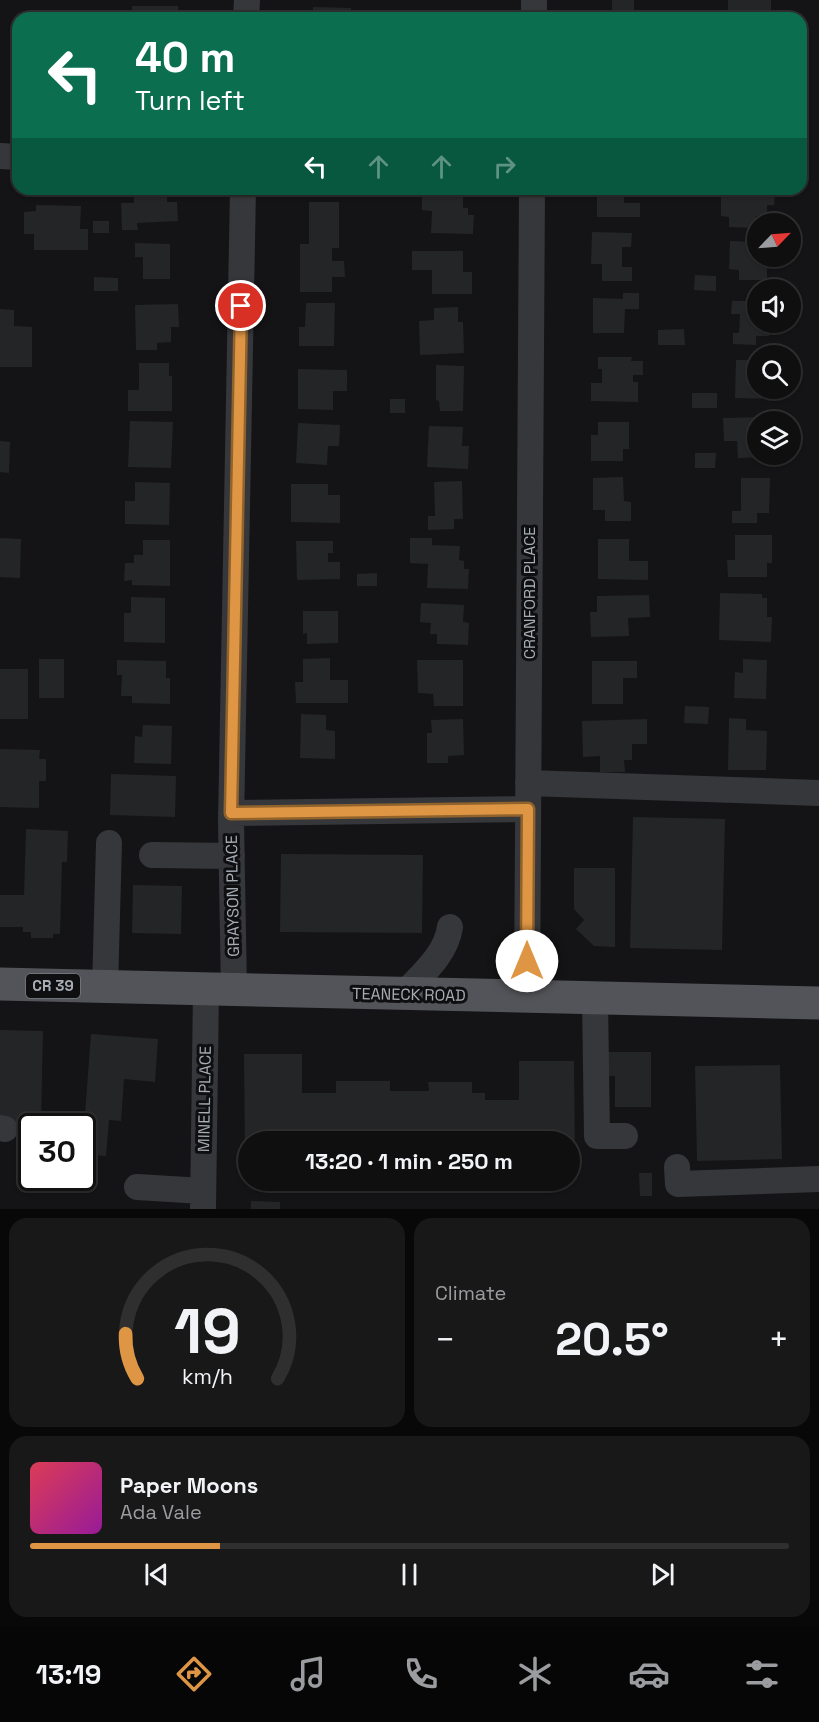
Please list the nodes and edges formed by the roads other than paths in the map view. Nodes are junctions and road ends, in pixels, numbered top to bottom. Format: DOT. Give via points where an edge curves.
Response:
graph roads {
  1 [pos="243,195"];
  2 [pos="532,195"];
  3 [pos="528,783"];
  4 [pos="819,793"];
  5 [pos="528,809"];
  6 [pos="231,813"];
  7 [pos="109,843"];
  8 [pos="152,855"];
  9 [pos="232,856"];
  10 [pos="450,927"];
  11 [pos="0,984"];
  12 [pos="105,988"];
  13 [pos="220,990"];
  14 [pos="404,994"];
  15 [pos="526,996"];
  16 [pos="595,998"];
  17 [pos="819,1003"];
  18 [pos="625,1136"];
  19 [pos="677,1167"];
  20 [pos="819,1179"];
  21 [pos="137,1187"];
  22 [pos="203,1200"];
  1 -- 6 [label="street, GRAYSON PLACE"];
  2 -- 3 [label="street, CRANFORD PLACE"];
  3 -- 4 [label="street"];
  3 -- 5 [label="street, CRANFORD PLACE"];
  5 -- 6 [label="street"];
  5 -- 15 [label="street, CRANFORD PLACE"];
  6 -- 9 [label="street, GRAYSON PLACE"];
  7 -- 12 [label="street"];
  8 -- 9 [label="street"];
  9 -- 13 [label="street, GRAYSON PLACE"];
  10 -- 14 [label="street" via="440,954"];
  11 -- 12 [label="main road, TEANECK ROAD / CR 39"];
  12 -- 13 [label="main road, TEANECK ROAD / CR 39"];
  13 -- 14 [label="main road, TEANECK ROAD / CR 39"];
  13 -- 22 [label="street, MINELL PLACE"];
  14 -- 15 [label="main road, TEANECK ROAD / CR 39"];
  15 -- 16 [label="main road, TEANECK ROAD / CR 39"];
  16 -- 17 [label="main road, TEANECK ROAD / CR 39"];
  16 -- 18 [label="street" via="597,1136"];
  19 -- 20 [label="street" via="678,1184"];
  21 -- 22 [label="street"];
}
